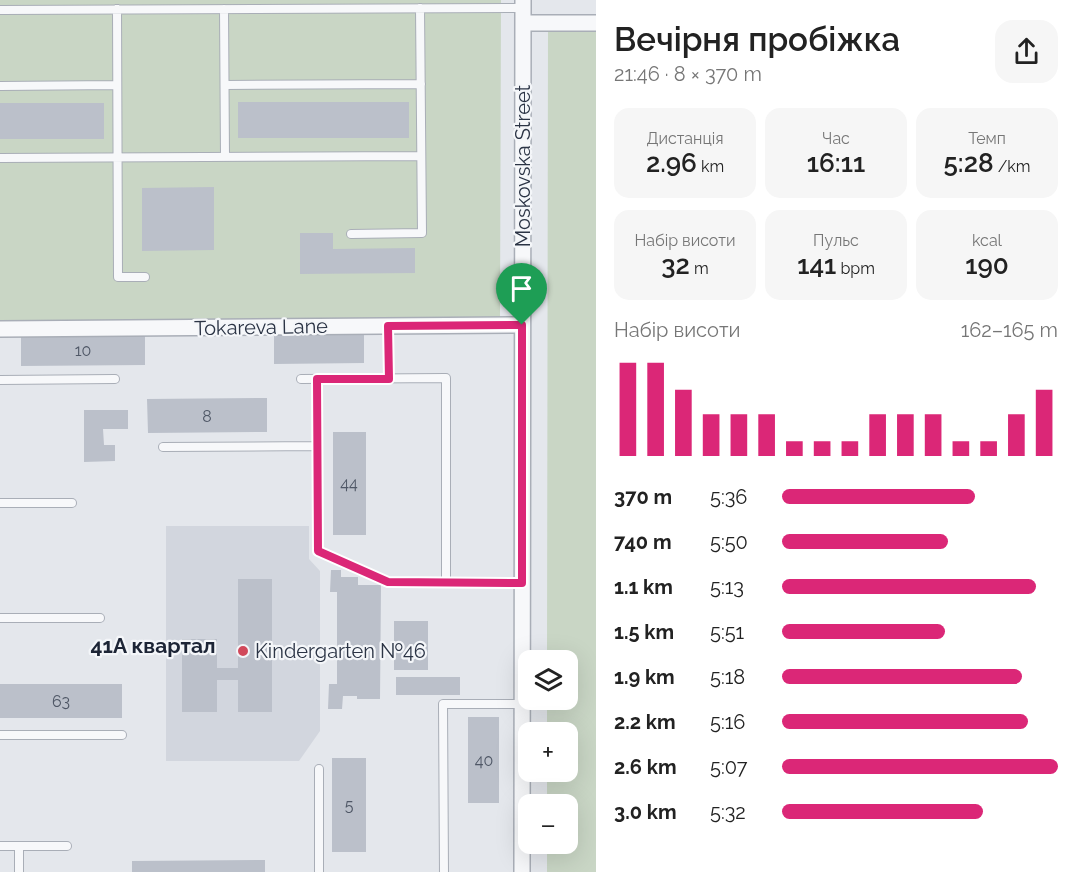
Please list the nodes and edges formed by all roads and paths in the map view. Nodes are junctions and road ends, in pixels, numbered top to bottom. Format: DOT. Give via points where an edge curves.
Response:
graph roads {
  1 [pos="523,4"];
  2 [pos="420,8"];
  3 [pos="117,9"];
  4 [pos="224,9"];
  5 [pos="0,10"];
  6 [pos="596,23"];
  7 [pos="523,24"];
  8 [pos="421,84"];
  9 [pos="225,85"];
  10 [pos="0,86"];
  11 [pos="117,86"];
  12 [pos="421,156"];
  13 [pos="118,157"];
  14 [pos="225,157"];
  15 [pos="0,158"];
  16 [pos="351,234"];
  17 [pos="145,277"];
  18 [pos="522,325"];
  19 [pos="388,326"];
  20 [pos="0,329"];
  21 [pos="115,379"];
  22 [pos="301,379"];
  23 [pos="317,379"];
  24 [pos="389,379"];
  25 [pos="0,380"];
  26 [pos="317,446"];
  27 [pos="163,447"];
  28 [pos="0,503"];
  29 [pos="72,503"];
  30 [pos="446,582"];
  31 [pos="522,583"];
  32 [pos="0,618"];
  33 [pos="100,618"];
  34 [pos="522,650"];
  35 [pos="518,704"];
  36 [pos="522,710"];
  37 [pos="0,735"];
  38 [pos="122,735"];
  39 [pos="319,769"];
  40 [pos="0,846"];
  41 [pos="19,846"];
  42 [pos="67,846"];
  43 [pos="19,872"];
  44 [pos="319,872"];
  45 [pos="444,872"];
  46 [pos="522,872"];
  1 -- 2 [label="lane"];
  1 -- 7 [label="street, Moskovska Street"];
  2 -- 4 [label="lane"];
  2 -- 8 [label="lane"];
  3 -- 4 [label="lane"];
  3 -- 5 [label="lane"];
  3 -- 11 [label="lane"];
  4 -- 9 [label="lane"];
  6 -- 7 [label="street"];
  7 -- 18 [label="street, Moskovska Street"];
  8 -- 9 [label="lane"];
  8 -- 12 [label="lane"];
  9 -- 14 [label="lane"];
  10 -- 11 [label="lane"];
  11 -- 13 [label="lane"];
  12 -- 14 [label="lane"];
  12 -- 16 [label="lane" via="422,233"];
  13 -- 14 [label="lane"];
  13 -- 15 [label="lane"];
  13 -- 17 [label="lane" via="118,277"];
  18 -- 19 [label="street, Tokareva Lane"];
  18 -- 31 [label="street, Moskovska Street"];
  19 -- 20 [label="street, Tokareva Lane"];
  19 -- 24 [label="lane"];
  21 -- 25 [label="lane"];
  22 -- 23 [label="lane"];
  23 -- 24 [label="lane"];
  23 -- 26 [label="lane"];
  24 -- 30 [label="lane" via="446,378"];
  26 -- 27 [label="lane"];
  26 -- 30 [label="lane" via="318,551 388,582"];
  28 -- 29 [label="lane"];
  30 -- 31 [label="lane"];
  31 -- 34 [label="street, Moskovska Street"];
  32 -- 33 [label="lane"];
  35 -- 45 [label="lane" via="443,704"];
  36 -- 46 [label="street, Moskovska Street"];
  37 -- 38 [label="lane"];
  39 -- 44 [label="lane"];
  40 -- 41 [label="lane"];
  41 -- 42 [label="lane"];
  41 -- 43 [label="lane"];
}
